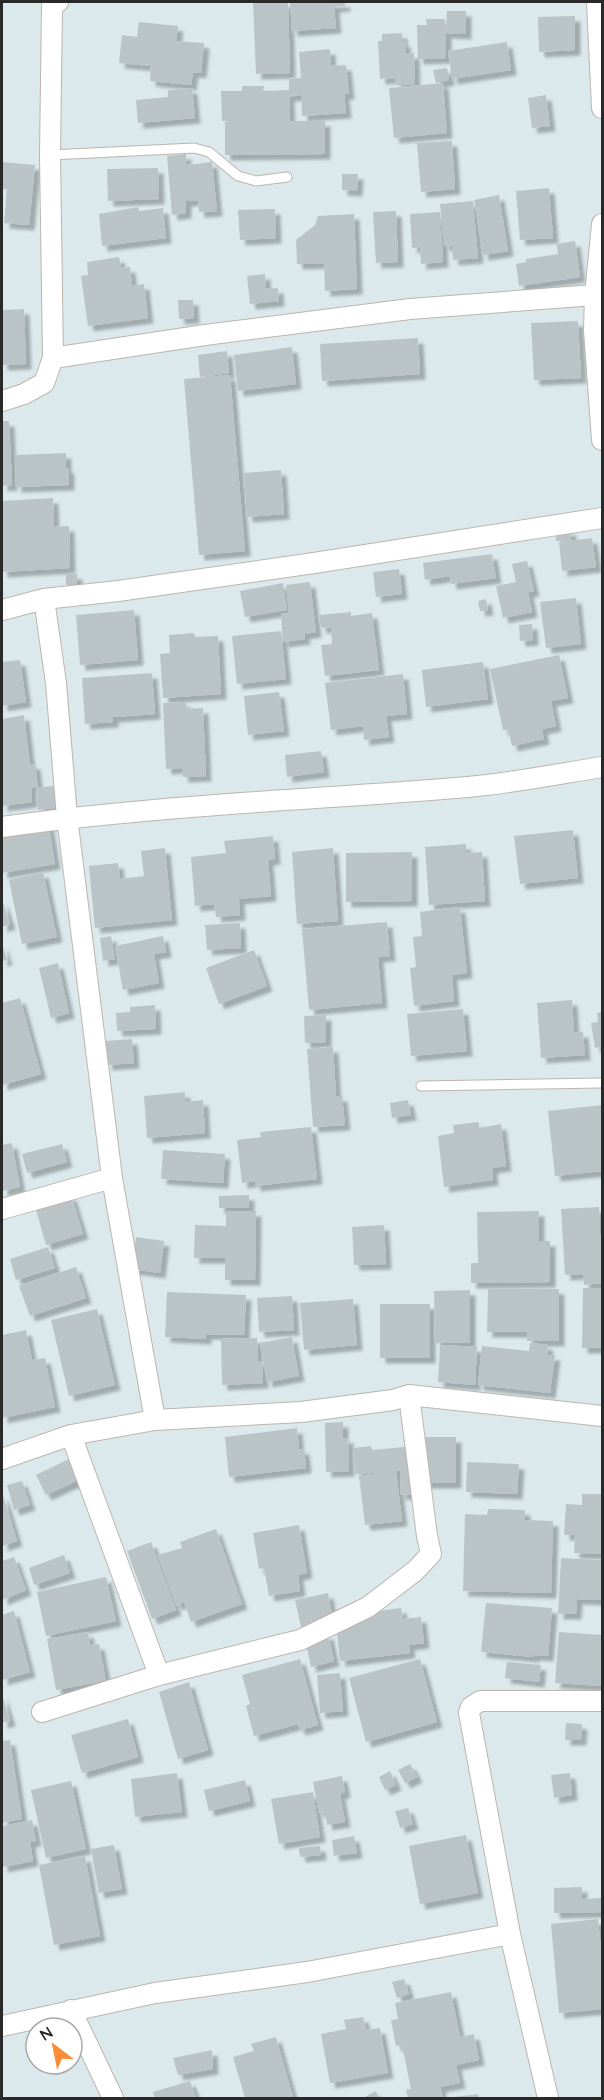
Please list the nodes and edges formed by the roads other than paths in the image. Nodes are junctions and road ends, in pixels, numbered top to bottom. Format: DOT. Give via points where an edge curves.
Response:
graph roads {
  1 [pos="58,2"];
  2 [pos="597,2"];
  3 [pos="603,108"];
  4 [pos="50,154"];
  5 [pos="287,177"];
  6 [pos="603,224"];
  7 [pos="602,236"];
  8 [pos="595,295"];
  9 [pos="53,358"];
  10 [pos="2,401"];
  11 [pos="603,440"];
  12 [pos="603,518"];
  13 [pos="44,599"];
  14 [pos="2,610"];
  15 [pos="603,767"];
  16 [pos="67,818"];
  17 [pos="2,827"];
  18 [pos="603,1083"];
  19 [pos="421,1086"];
  20 [pos="112,1178"];
  21 [pos="2,1209"];
  22 [pos="409,1395"];
  23 [pos="603,1416"];
  24 [pos="155,1420"];
  25 [pos="71,1435"];
  26 [pos="2,1459"];
  27 [pos="159,1675"];
  28 [pos="603,1701"];
  29 [pos="42,1712"];
  30 [pos="510,1934"];
  31 [pos="71,2010"];
  32 [pos="2,2026"];
  33 [pos="113,2098"];
  34 [pos="548,2098"];
  1 -- 4 [label="street" via="52,5"];
  2 -- 3 [label="street"];
  4 -- 5 [label="lane" via="194,148 209,152 238,176 256,181"];
  4 -- 9 [label="street"];
  6 -- 7 [label="street"];
  7 -- 8 [label="street"];
  8 -- 9 [label="street" via="410,309"];
  8 -- 11 [label="street"];
  9 -- 10 [label="street" via="44,383"];
  12 -- 13 [label="street"];
  13 -- 14 [label="street"];
  13 -- 16 [label="street" via="56,683"];
  15 -- 16 [label="street" via="470,787"];
  16 -- 17 [label="street"];
  16 -- 20 [label="street"];
  18 -- 19 [label="lane"];
  20 -- 21 [label="street"];
  20 -- 24 [label="street"];
  22 -- 23 [label="street"];
  22 -- 24 [label="street" via="301,1412"];
  22 -- 27 [label="street" via="431,1554 368,1607 300,1640"];
  24 -- 25 [label="street"];
  25 -- 26 [label="street"];
  25 -- 27 [label="street"];
  27 -- 29 [label="street"];
  28 -- 30 [label="street" via="480,1701 471,1707"];
  30 -- 31 [label="street"];
  30 -- 34 [label="street"];
  31 -- 32 [label="street"];
  31 -- 33 [label="street"];
}
